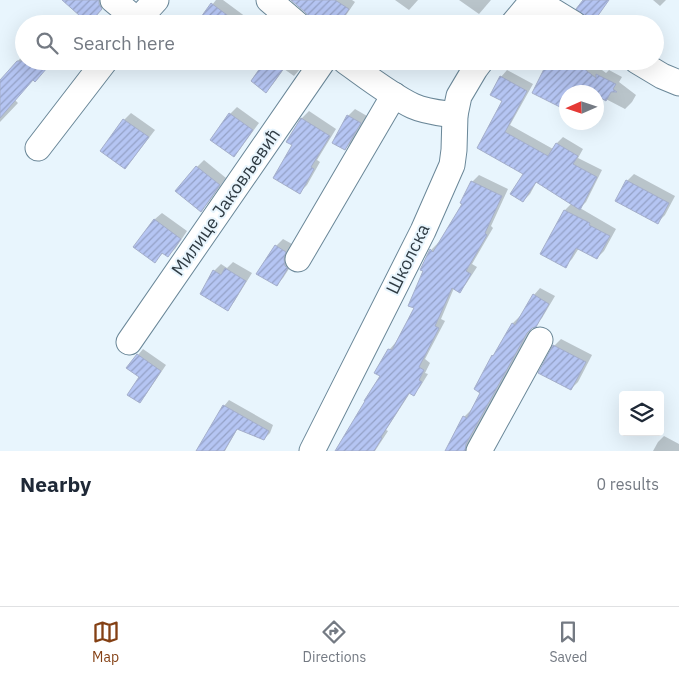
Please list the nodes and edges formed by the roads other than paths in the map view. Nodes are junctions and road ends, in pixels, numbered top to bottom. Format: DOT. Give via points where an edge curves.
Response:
graph roads {
  1 [pos="113,0"];
  2 [pos="156,0"];
  3 [pos="269,0"];
  4 [pos="534,0"];
  5 [pos="129,15"];
  6 [pos="142,15"];
  7 [pos="286,15"];
  8 [pos="521,15"];
  9 [pos="559,15"];
  10 [pos="98,70"];
  11 [pos="317,70"];
  12 [pos="358,70"];
  13 [pos="474,70"];
  14 [pos="652,70"];
  15 [pos="679,83"];
  16 [pos="394,95"];
  17 [pos="455,115"];
  18 [pos="38,148"];
  19 [pos="298,259"];
  20 [pos="540,340"];
  21 [pos="129,342"];
  22 [pos="312,451"];
  23 [pos="479,451"];
  1 -- 5 [label="street"];
  2 -- 6 [label="street"];
  3 -- 7 [label="street"];
  4 -- 8 [label="street"];
  4 -- 9 [label="street"];
  10 -- 18 [label="street"];
  11 -- 21 [label="street, Милице Јаковљевић"];
  12 -- 16 [label="street"];
  13 -- 17 [label="street, Школска" via="459,96"];
  14 -- 15 [label="street"];
  16 -- 17 [label="street" via="429,111"];
  16 -- 19 [label="street"];
  17 -- 22 [label="street, Школска" via="452,165 423,232"];
  20 -- 23 [label="street"];
}
